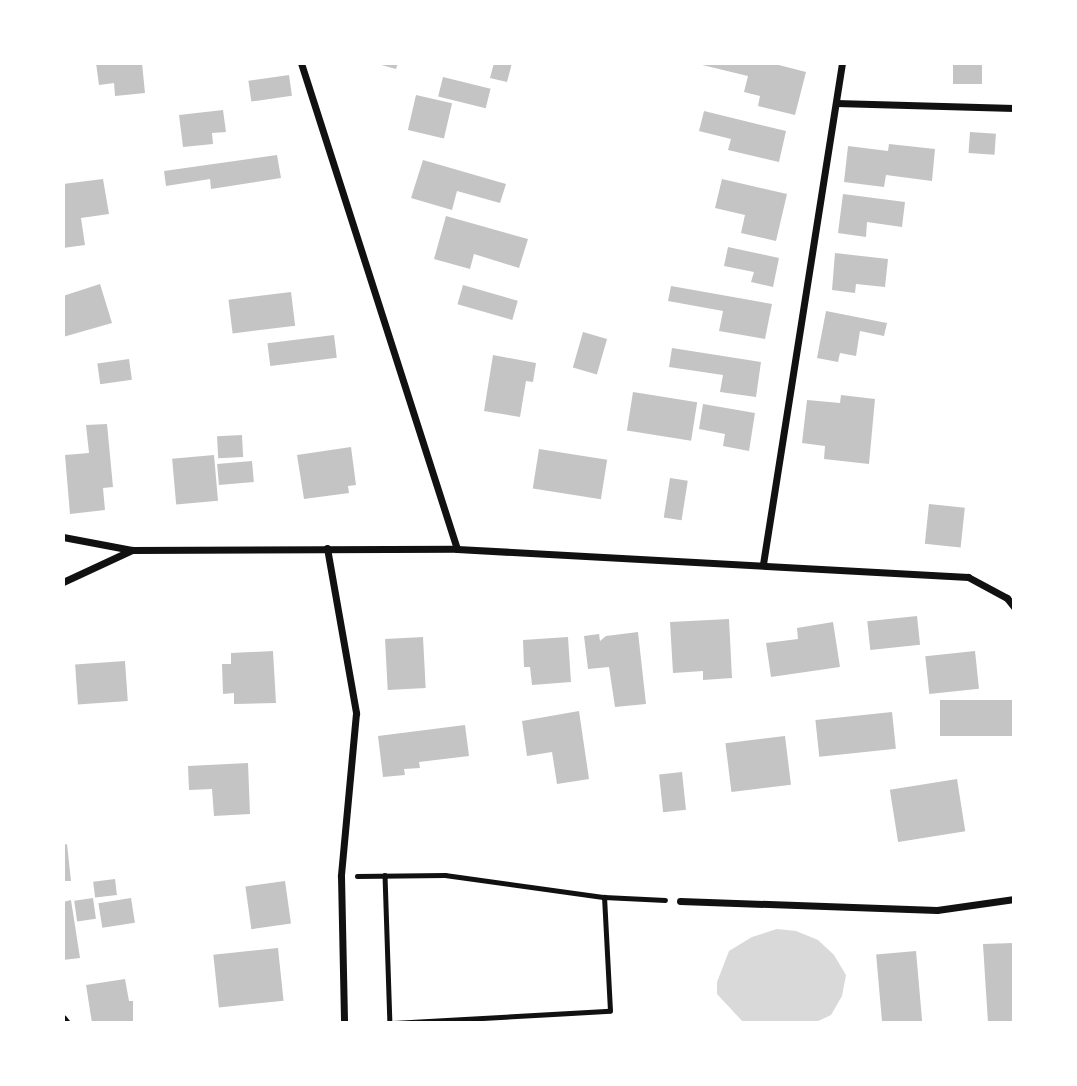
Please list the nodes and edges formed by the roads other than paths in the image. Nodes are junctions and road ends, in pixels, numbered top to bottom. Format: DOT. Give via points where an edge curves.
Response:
graph roads {
  1 [pos="301,63"];
  2 [pos="842,63"];
  3 [pos="836,103"];
  4 [pos="1014,108"];
  5 [pos="63,537"];
  6 [pos="327,548"];
  7 [pos="457,548"];
  8 [pos="132,550"];
  9 [pos="763,564"];
  10 [pos="63,582"];
  11 [pos="1011,597"];
  12 [pos="1014,607"];
  13 [pos="1014,900"];
  14 [pos="680,901"];
  15 [pos="63,1018"];
  16 [pos="67,1023"];
  17 [pos="344,1023"];
  1 -- 7 [label="street"];
  2 -- 3 [label="street"];
  3 -- 4 [label="street"];
  3 -- 9 [label="street"];
  5 -- 8 [label="street"];
  6 -- 7 [label="street"];
  6 -- 8 [label="street"];
  6 -- 17 [label="street" via="356,713 341,876"];
  7 -- 9 [label="street"];
  8 -- 10 [label="street"];
  9 -- 11 [label="street" via="968,577"];
  11 -- 12 [label="street"];
  13 -- 14 [label="street" via="937,910"];
  15 -- 16 [label="street"];
}
